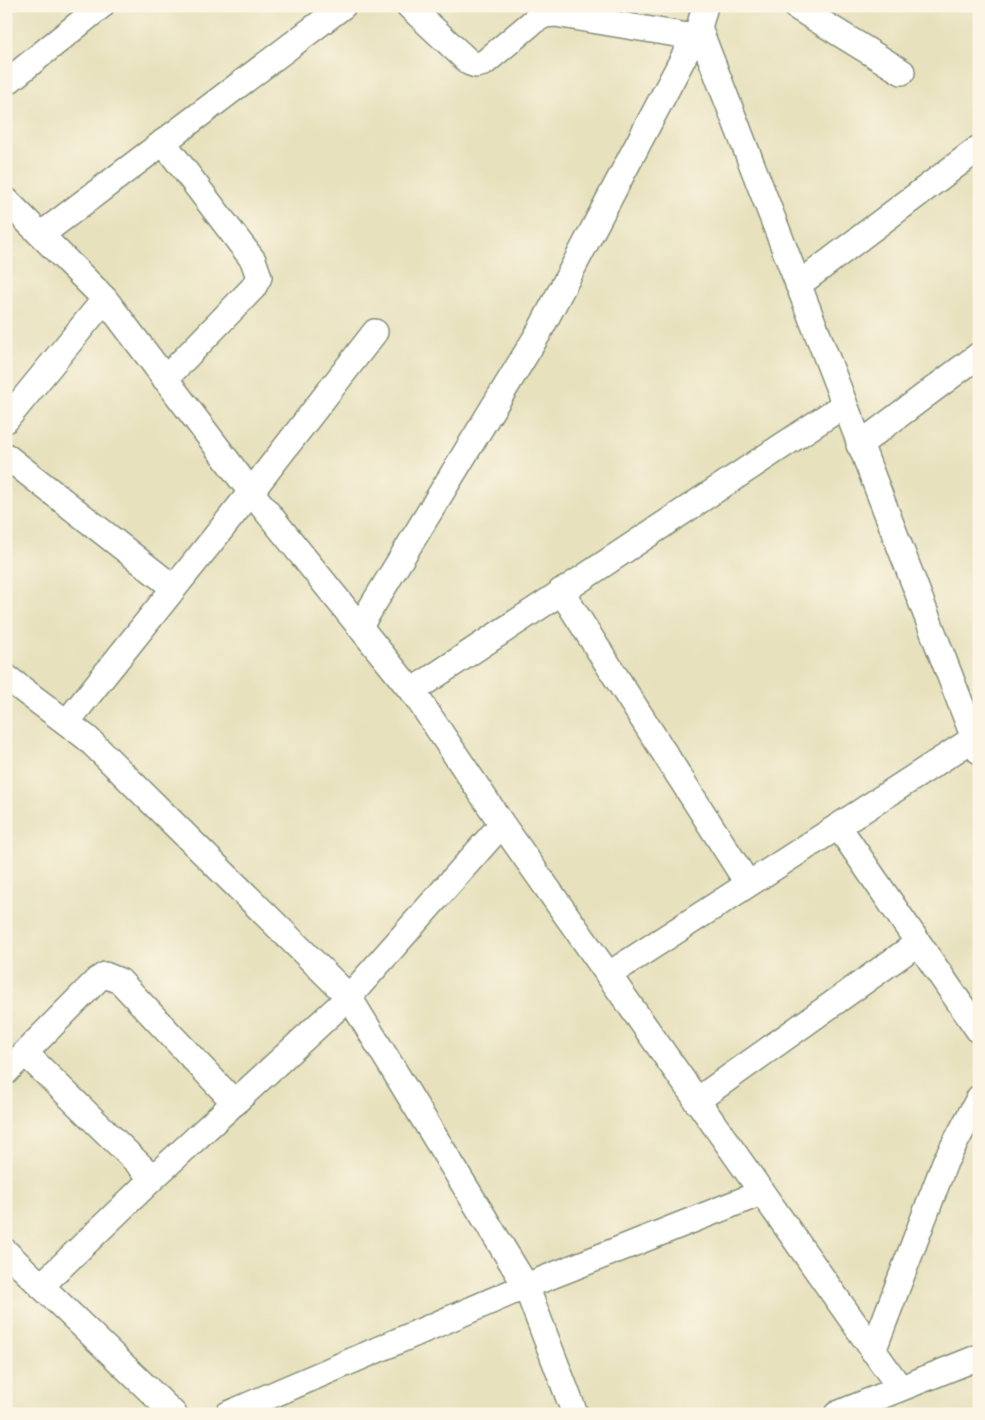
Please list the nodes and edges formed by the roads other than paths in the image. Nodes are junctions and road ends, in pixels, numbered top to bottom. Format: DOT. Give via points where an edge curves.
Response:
graph roads {
  1 [pos="101,6"];
  2 [pos="343,6"];
  3 [pos="409,6"];
  4 [pos="795,6"];
  5 [pos="699,24"];
  6 [pos="902,72"];
  7 [pos="6,83"];
  8 [pos="164,142"];
  9 [pos="979,148"];
  10 [pos="9,210"];
  11 [pos="42,234"];
  12 [pos="798,285"];
  13 [pos="105,299"];
  14 [pos="375,332"];
  15 [pos="979,355"];
  16 [pos="165,378"];
  17 [pos="844,405"];
  18 [pos="6,420"];
  19 [pos="859,445"];
  20 [pos="6,456"];
  21 [pos="250,492"];
  22 [pos="174,588"];
  23 [pos="561,591"];
  24 [pos="360,626"];
  25 [pos="6,677"];
  26 [pos="412,691"];
  27 [pos="68,722"];
  28 [pos="976,745"];
  29 [pos="502,824"];
  30 [pos="838,826"];
  31 [pos="748,884"];
  32 [pos="918,943"];
  33 [pos="608,975"];
  34 [pos="350,997"];
  35 [pos="979,1031"];
  36 [pos="25,1053"];
  37 [pos="6,1072"];
  38 [pos="979,1098"];
  39 [pos="696,1101"];
  40 [pos="235,1103"];
  41 [pos="153,1178"];
  42 [pos="761,1193"];
  43 [pos="6,1252"];
  44 [pos="42,1286"];
  45 [pos="526,1286"];
  46 [pos="873,1351"];
  47 [pos="979,1357"];
  48 [pos="900,1388"];
  49 [pos="174,1414"];
  50 [pos="228,1414"];
  51 [pos="575,1414"];
  52 [pos="837,1414"];
  1 -- 7 [label="street"];
  2 -- 8 [label="street"];
  3 -- 5 [label="street" via="476,65 484,63 545,15"];
  4 -- 6 [label="street"];
  5 -- 12 [label="street"];
  5 -- 24 [label="street" via="538,334"];
  8 -- 11 [label="street"];
  8 -- 16 [label="street" via="254,260 259,277 253,288"];
  9 -- 12 [label="street"];
  10 -- 11 [label="street"];
  11 -- 13 [label="street"];
  12 -- 17 [label="street"];
  13 -- 16 [label="street"];
  13 -- 18 [label="street"];
  14 -- 21 [label="street"];
  15 -- 19 [label="street"];
  16 -- 21 [label="street"];
  17 -- 19 [label="street"];
  17 -- 23 [label="street"];
  19 -- 28 [label="street"];
  20 -- 22 [label="street"];
  21 -- 22 [label="street"];
  21 -- 24 [label="street"];
  22 -- 27 [label="street"];
  23 -- 26 [label="street"];
  23 -- 31 [label="street"];
  24 -- 26 [label="street"];
  25 -- 27 [label="street"];
  26 -- 29 [label="street"];
  27 -- 34 [label="street"];
  28 -- 30 [label="street"];
  29 -- 33 [label="street"];
  29 -- 34 [label="street"];
  30 -- 31 [label="street"];
  30 -- 32 [label="street"];
  31 -- 33 [label="street"];
  32 -- 35 [label="street"];
  32 -- 39 [label="street"];
  33 -- 39 [label="street"];
  34 -- 40 [label="street"];
  34 -- 45 [label="street"];
  36 -- 37 [label="street"];
  36 -- 40 [label="street" via="105,975 120,981"];
  36 -- 41 [label="street"];
  38 -- 46 [label="street" via="945,1162"];
  39 -- 42 [label="street"];
  40 -- 41 [label="street"];
  41 -- 44 [label="street"];
  42 -- 45 [label="street"];
  42 -- 46 [label="street"];
  43 -- 44 [label="street"];
  44 -- 49 [label="street"];
  45 -- 50 [label="street"];
  45 -- 51 [label="street"];
  46 -- 48 [label="street"];
  47 -- 48 [label="street"];
  48 -- 52 [label="street"];
}
